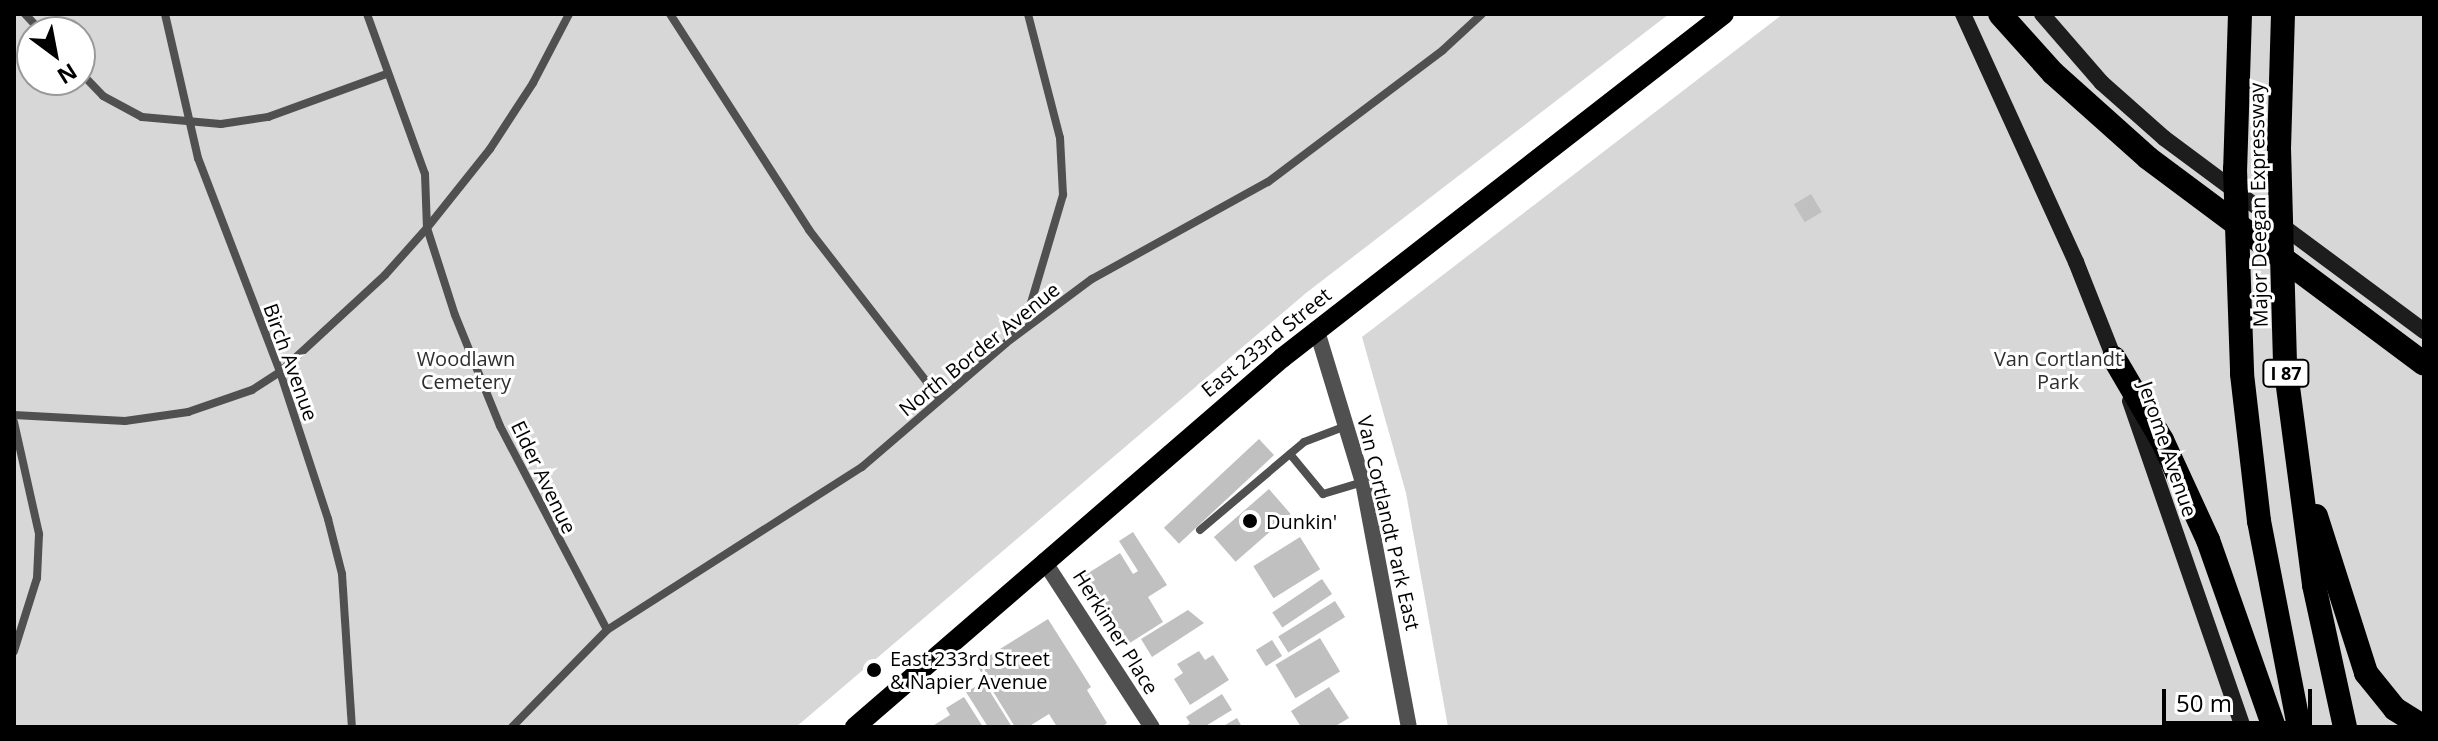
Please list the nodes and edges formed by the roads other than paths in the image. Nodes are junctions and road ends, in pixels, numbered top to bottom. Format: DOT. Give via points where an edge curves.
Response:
graph roads {
  1 [pos="165,14"];
  2 [pos="367,14"];
  3 [pos="569,14"];
  4 [pos="670,14"];
  5 [pos="1028,14"];
  6 [pos="1482,14"];
  7 [pos="1724,14"];
  8 [pos="1963,14"];
  9 [pos="2000,14"];
  10 [pos="2042,14"];
  11 [pos="2225,14"];
  12 [pos="2240,14"];
  13 [pos="2283,14"];
  14 [pos="386,74"];
  15 [pos="2236,87"];
  16 [pos="96,89"];
  17 [pos="191,122"];
  18 [pos="427,228"];
  19 [pos="1317,331"];
  20 [pos="2424,331"];
  21 [pos="1006,343"];
  22 [pos="2114,358"];
  23 [pos="2424,364"];
  24 [pos="280,372"];
  25 [pos="940,399"];
  26 [pos="14,415"];
  27 [pos="14,422"];
  28 [pos="1346,425"];
  29 [pos="2293,442"];
  30 [pos="1290,454"];
  31 [pos="1363,482"];
  32 [pos="1200,530"];
  33 [pos="1044,561"];
  34 [pos="607,630"];
  35 [pos="14,651"];
  36 [pos="865,724"];
  37 [pos="352,727"];
  38 [pos="512,727"];
  39 [pos="1152,727"];
  40 [pos="1409,727"];
  41 [pos="2243,727"];
  42 [pos="2274,727"];
  43 [pos="2299,727"];
  44 [pos="2345,727"];
  45 [pos="2424,727"];
  1 -- 17 [label="lane, Birch Avenue"];
  2 -- 14 [label="lane, Elder Avenue"];
  3 -- 18 [label="lane" via="525,96"];
  4 -- 25 [label="lane" via="809,230"];
  5 -- 21 [label="lane" via="1060,138 1063,195 1031,303"];
  6 -- 21 [label="lane, North Border Avenue" via="1443,50 1268,182 1092,279"];
  7 -- 19 [label="main road, East 233rd Street"];
  8 -- 22 [label="main road, Jerome Avenue"];
  9 -- 23 [label="highway" via="2099,117"];
  10 -- 20 [label="main road" via="2120,100"];
  11 -- 15 [label="highway"];
  12 -- 15 [label="highway, Major Deegan Expressway / I 87"];
  13 -- 29 [label="highway, Major Deegan Expressway / I 87" via="2279,233"];
  14 -- 17 [label="lane" via="268,117"];
  14 -- 18 [label="lane, Elder Avenue" via="425,174"];
  15 -- 43 [label="highway, Major Deegan Expressway / I 87" via="2236,276 2243,389 2259,521"];
  16 -- 17 [label="lane" via="142,117"];
  17 -- 24 [label="lane, Birch Avenue" via="229,246"];
  18 -- 24 [label="lane" via="323,336"];
  18 -- 34 [label="lane, Elder Avenue" via="500,426"];
  19 -- 28 [label="street, Van Cortlandt Park East"];
  19 -- 33 [label="main road, East 233rd Street"];
  21 -- 25 [label="lane, North Border Avenue"];
  22 -- 41 [label="main road, Jerome Avenue"];
  22 -- 42 [label="highway" via="2162,440 2208,540"];
  24 -- 26 [label="lane" via="252,390 188,412 125,421"];
  24 -- 37 [label="lane, Birch Avenue" via="342,574"];
  25 -- 34 [label="lane, North Border Avenue" via="862,467"];
  27 -- 35 [label="lane" via="39,534 37,578"];
  28 -- 30 [label="lane" via="1304,442"];
  28 -- 31 [label="street, Van Cortlandt Park East"];
  29 -- 44 [label="highway, Major Deegan Expressway / I 87" via="2314,585"];
  29 -- 45 [label="highway" via="2361,664 2387,701"];
  30 -- 31 [label="lane" via="1323,494"];
  30 -- 32 [label="lane"];
  31 -- 40 [label="street, Van Cortlandt Park East"];
  33 -- 36 [label="main road, East 233rd Street"];
  33 -- 39 [label="street, Herkimer Place"];
  34 -- 38 [label="lane, North Border Avenue"];
}
